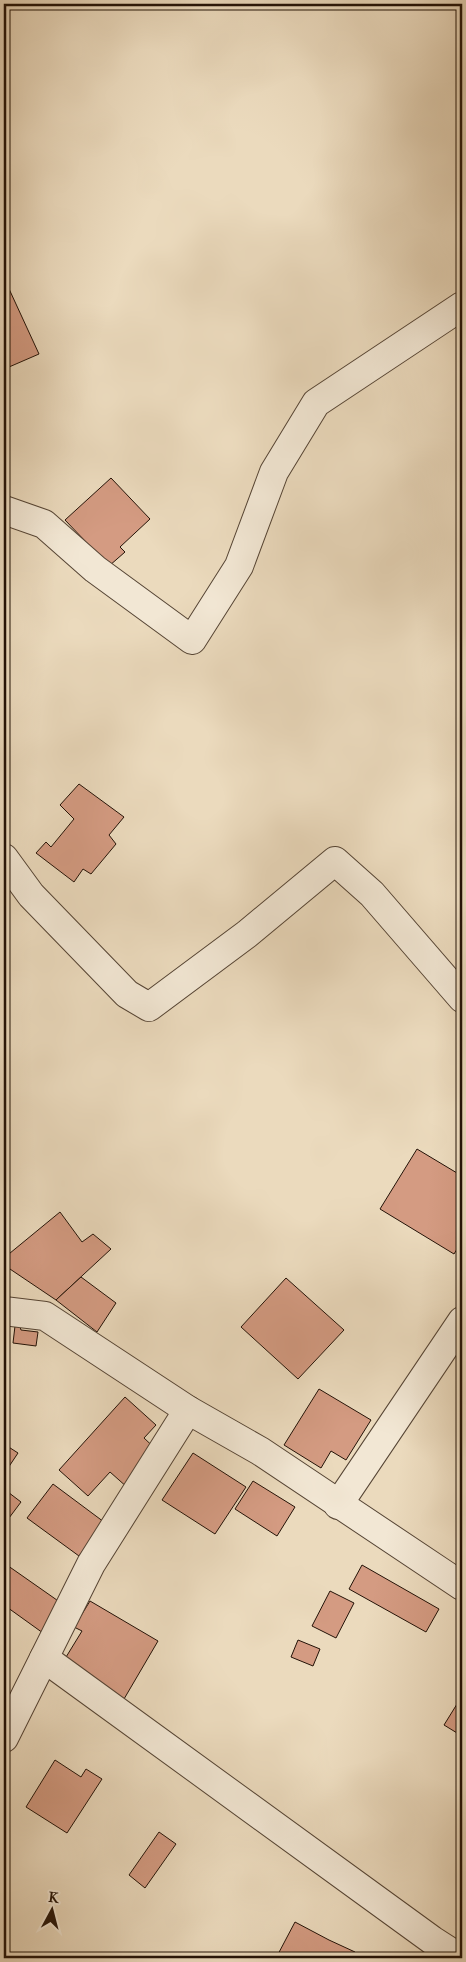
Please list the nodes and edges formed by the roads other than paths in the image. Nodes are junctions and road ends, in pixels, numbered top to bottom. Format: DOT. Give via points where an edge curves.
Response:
graph roads {
  1 [pos="462,306"];
  2 [pos="4,510"];
  3 [pos="4,858"];
  4 [pos="462,998"];
  5 [pos="4,1311"];
  6 [pos="462,1321"];
  7 [pos="188,1410"];
  8 [pos="338,1505"];
  9 [pos="462,1586"];
  10 [pos="44,1658"];
  11 [pos="4,1738"];
  12 [pos="426,1949"];
  13 [pos="460,1958"];
  1 -- 2 [label="street" via="316,403 274,472 239,566 192,640 95,569 44,524"];
  3 -- 4 [label="street" via="32,895 126,994 149,1007 248,934 335,861 372,894"];
  5 -- 7 [label="street" via="45,1316"];
  6 -- 8 [label="street"];
  7 -- 8 [label="street" via="260,1451"];
  7 -- 10 [label="street" via="91,1564"];
  8 -- 9 [label="street"];
  10 -- 11 [label="street"];
  10 -- 12 [label="street"];
  12 -- 13 [label="street"];
}
